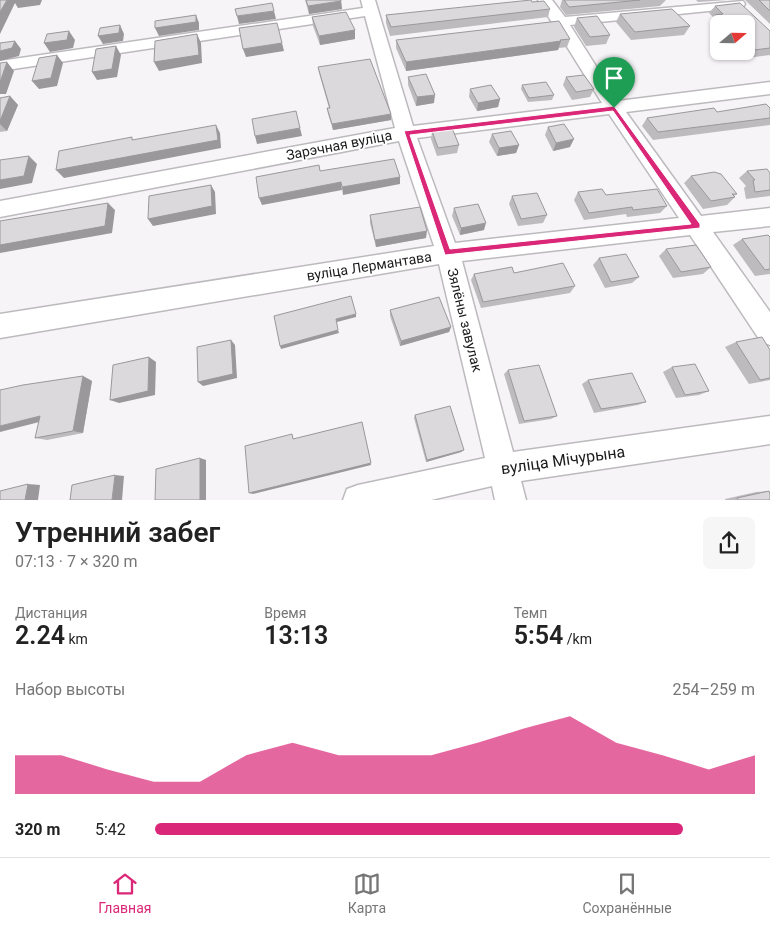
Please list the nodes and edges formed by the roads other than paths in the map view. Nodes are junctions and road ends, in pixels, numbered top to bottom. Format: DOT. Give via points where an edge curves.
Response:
graph roads {
  1 [pos="545,0"];
  2 [pos="736,2"];
  3 [pos="370,5"];
  4 [pos="750,15"];
  5 [pos="552,23"];
  6 [pos="0,66"];
  7 [pos="770,88"];
  8 [pos="614,108"];
  9 [pos="406,133"];
  10 [pos="0,209"];
  11 [pos="770,217"];
  12 [pos="697,226"];
  13 [pos="448,253"];
  14 [pos="0,326"];
  15 [pos="770,333"];
  16 [pos="770,430"];
  17 [pos="502,469"];
  18 [pos="358,500"];
  19 [pos="511,500"];
  1 -- 5 [label="street"];
  2 -- 4 [label="street"];
  2 -- 5 [label="street"];
  3 -- 6 [label="street"];
  3 -- 9 [label="street, Зялёны завулак" via="390,42"];
  5 -- 8 [label="street"];
  7 -- 8 [label="street, Зарэчная вуліца"];
  8 -- 9 [label="street, Зарэчная вуліца"];
  8 -- 12 [label="street"];
  9 -- 10 [label="street, Зарэчная вуліца"];
  9 -- 13 [label="street, Зялёны завулак"];
  11 -- 12 [label="street, вуліца Лермантава"];
  12 -- 13 [label="street, вуліца Лермантава"];
  12 -- 15 [label="street"];
  13 -- 14 [label="street, вуліца Лермантава"];
  13 -- 17 [label="street, Зялёны завулак"];
  16 -- 17 [label="street, вуліца Мічурына"];
  17 -- 18 [label="street, вуліца Мічурына"];
  17 -- 19 [label="street, Зялёны завулак"];
}
